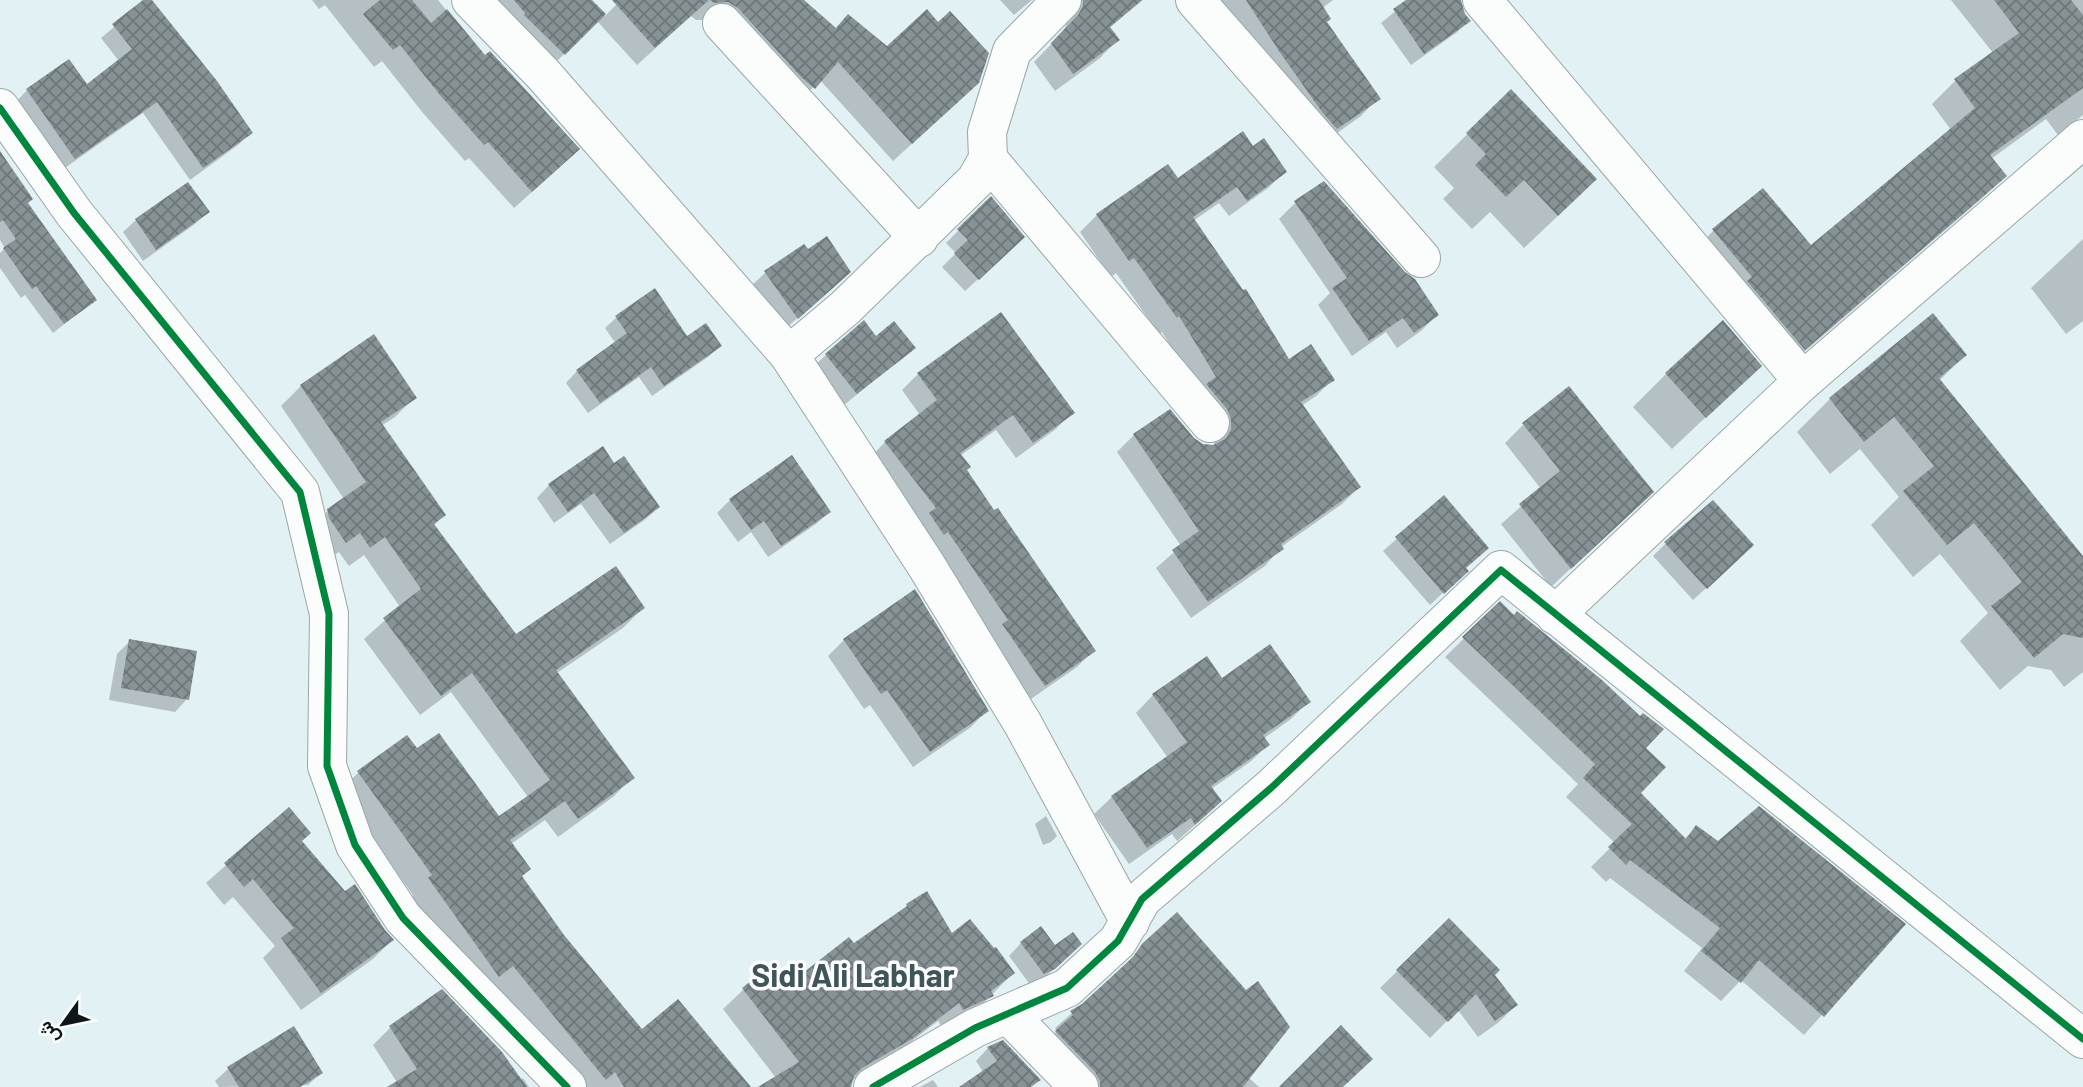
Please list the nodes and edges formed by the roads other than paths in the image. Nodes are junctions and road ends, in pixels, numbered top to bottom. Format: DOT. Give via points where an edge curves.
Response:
graph roads {
  1 [pos="471,0"];
  2 [pos="1062,0"];
  3 [pos="1195,0"];
  4 [pos="1482,0"];
  5 [pos="722,23"];
  6 [pos="0,108"];
  7 [pos="2083,139"];
  8 [pos="988,159"];
  9 [pos="919,238"];
  10 [pos="1421,258"];
  11 [pos="789,355"];
  12 [pos="1803,382"];
  13 [pos="1210,423"];
  14 [pos="1555,615"];
  15 [pos="1130,907"];
  16 [pos="1008,1014"];
  17 [pos="2083,1039"];
  18 [pos="567,1087"];
  19 [pos="873,1087"];
  20 [pos="1079,1087"];
  1 -- 11 [label="street" via="543,74"];
  2 -- 8 [label="street" via="1012,51 987,132"];
  3 -- 10 [label="street"];
  4 -- 12 [label="street"];
  5 -- 9 [label="street"];
  6 -- 18 [label="street" via="74,213 300,492 329,614 327,766 355,845 403,918"];
  7 -- 12 [label="street"];
  8 -- 9 [label="street" via="976,180"];
  8 -- 13 [label="street"];
  9 -- 11 [label="street"];
  11 -- 15 [label="street" via="926,565"];
  12 -- 14 [label="street"];
  14 -- 15 [label="street" via="1501,570 1271,788"];
  14 -- 17 [label="street"];
  15 -- 16 [label="street" via="1118,941 1067,988"];
  16 -- 19 [label="street"];
  16 -- 20 [label="street"];
}
